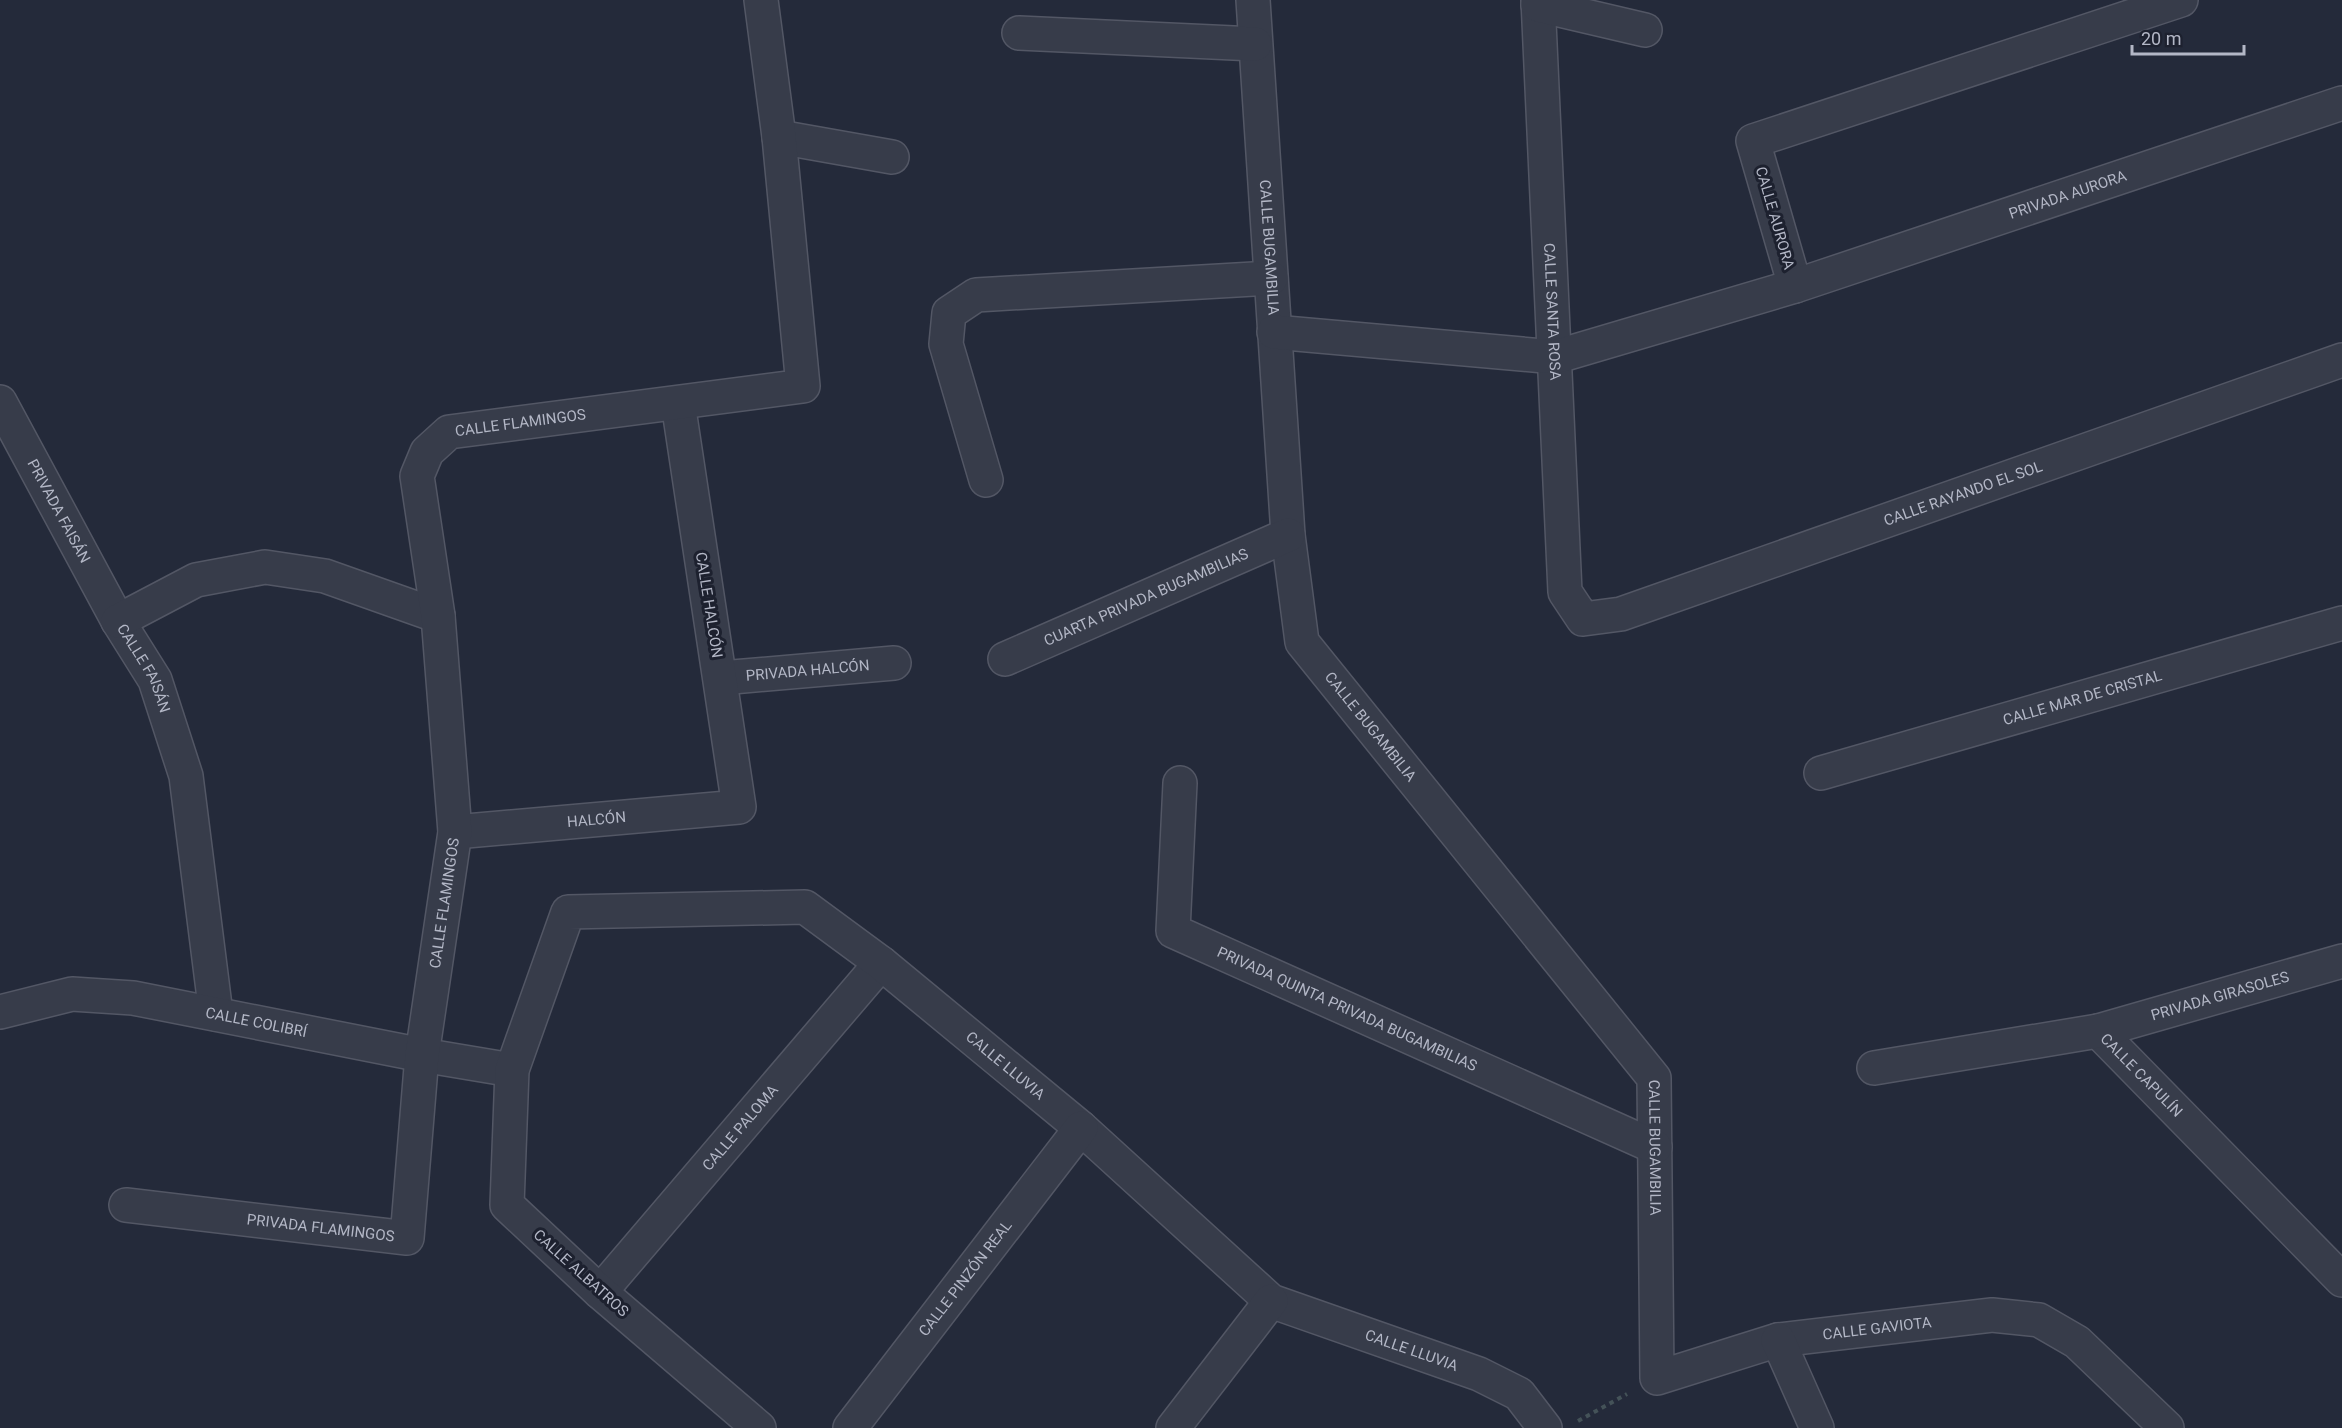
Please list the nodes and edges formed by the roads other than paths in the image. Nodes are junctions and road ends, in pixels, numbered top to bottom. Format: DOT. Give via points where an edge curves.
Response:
graph roads {
  1 [pos="761,0"];
  2 [pos="1253,0"];
  3 [pos="2181,0"];
  4 [pos="1538,2"];
  5 [pos="1645,30"];
  6 [pos="1019,33"];
  7 [pos="1255,44"];
  8 [pos="2342,103"];
  9 [pos="779,137"];
  10 [pos="892,157"];
  11 [pos="1271,278"];
  12 [pos="1795,286"];
  13 [pos="1274,332"];
  14 [pos="1555,357"];
  15 [pos="2342,360"];
  16 [pos="0,402"];
  17 [pos="678,403"];
  18 [pos="986,480"];
  19 [pos="1288,535"];
  20 [pos="438,616"];
  21 [pos="1583,619"];
  22 [pos="118,621"];
  23 [pos="2342,623"];
  24 [pos="1005,659"];
  25 [pos="894,663"];
  26 [pos="720,678"];
  27 [pos="1821,773"];
  28 [pos="1180,783"];
  29 [pos="739,807"];
  30 [pos="455,832"];
  31 [pos="2342,961"];
  32 [pos="881,963"];
  33 [pos="0,1012"];
  34 [pos="216,1014"];
  35 [pos="2098,1031"];
  36 [pos="422,1054"];
  37 [pos="1874,1068"];
  38 [pos="512,1070"];
  39 [pos="1081,1128"];
  40 [pos="1655,1148"];
  41 [pos="126,1205"];
  42 [pos="2342,1280"];
  43 [pos="600,1292"];
  44 [pos="1271,1301"];
  45 [pos="1778,1340"];
  46 [pos="1657,1378"];
  47 [pos="2150,1422"];
  48 [pos="1560,1425"];
  49 [pos="759,1428"];
  50 [pos="850,1428"];
  51 [pos="1173,1428"];
  52 [pos="1817,1428"];
  1 -- 9 [label="street, CALLE FLAMINGOS"];
  2 -- 7 [label="street, CALLE BUGAMBILIA"];
  3 -- 12 [label="street, CALLE AURORA" via="1753,141"];
  4 -- 5 [label="street"];
  4 -- 14 [label="street, CALLE SANTA ROSA"];
  6 -- 7 [label="street"];
  7 -- 11 [label="street, CALLE BUGAMBILIA"];
  8 -- 12 [label="street, PRIVADA AURORA"];
  9 -- 10 [label="street"];
  9 -- 17 [label="street, CALLE FLAMINGOS" via="803,386"];
  11 -- 13 [label="street, CALLE BUGAMBILIA"];
  11 -- 18 [label="street" via="976,296 949,313 946,344"];
  12 -- 14 [label="street, CALLE AURORA"];
  13 -- 14 [label="street, CALLE AURORA"];
  13 -- 19 [label="street, CALLE BUGAMBILIA"];
  14 -- 21 [label="street, CALLE SANTA ROSA" via="1565,592"];
  15 -- 21 [label="street, CALLE RAYANDO EL SOL" via="1621,614"];
  16 -- 22 [label="street, PRIVADA FAISÁN"];
  17 -- 20 [label="street, CALLE FLAMINGOS" via="449,432 428,452 417,476"];
  17 -- 26 [label="street, CALLE HALCÓN"];
  19 -- 24 [label="street, CUARTA PRIVADA BUGAMBILIAS"];
  19 -- 40 [label="street, CALLE BUGAMBILIA" via="1302,642 1654,1078"];
  20 -- 22 [label="street, CALLE FAISÁN" via="325,576 265,567 196,580"];
  20 -- 30 [label="street, CALLE FLAMINGOS"];
  22 -- 34 [label="street, CALLE FAISÁN" via="154,680 186,776"];
  23 -- 27 [label="street, CALLE MAR DE CRISTAL"];
  25 -- 26 [label="street, PRIVADA HALCÓN"];
  26 -- 29 [label="street, CALLE HALCÓN"];
  28 -- 40 [label="street, PRIVADA QUINTA PRIVADA BUGAMBILIAS" via="1173,931"];
  29 -- 30 [label="street, HALCÓN"];
  30 -- 36 [label="street, CALLE FLAMINGOS"];
  31 -- 35 [label="street, PRIVADA GIRASOLES"];
  32 -- 38 [label="street, CALLE LLUVIA" via="805,907 568,912"];
  32 -- 39 [label="street, CALLE LLUVIA"];
  32 -- 43 [label="street, CALLE PALOMA"];
  33 -- 34 [label="street, CALLE COLIBRÍ" via="72,994 133,998"];
  34 -- 36 [label="street, CALLE COLIBRÍ"];
  35 -- 37 [label="street, CALLE CAPULÍN"];
  35 -- 42 [label="street, CALLE CAPULÍN"];
  36 -- 38 [label="street, CALLE COLIBRÍ"];
  36 -- 41 [label="street, PRIVADA FLAMINGOS" via="407,1238"];
  38 -- 43 [label="street, CALLE ALBATROS" via="507,1205"];
  39 -- 44 [label="street, CALLE LLUVIA"];
  39 -- 50 [label="street, CALLE PINZÓN REAL"];
  40 -- 46 [label="street, CALLE BUGAMBILIA"];
  43 -- 49 [label="street, CALLE ALBATROS"];
  44 -- 48 [label="street, CALLE LLUVIA" via="1479,1374 1519,1394"];
  44 -- 51 [label="street"];
  45 -- 46 [label="street, CALLE GAVIOTA"];
  45 -- 47 [label="street, CALLE GAVIOTA" via="1992,1315 2039,1320 2077,1342"];
  45 -- 52 [label="street"];
}
